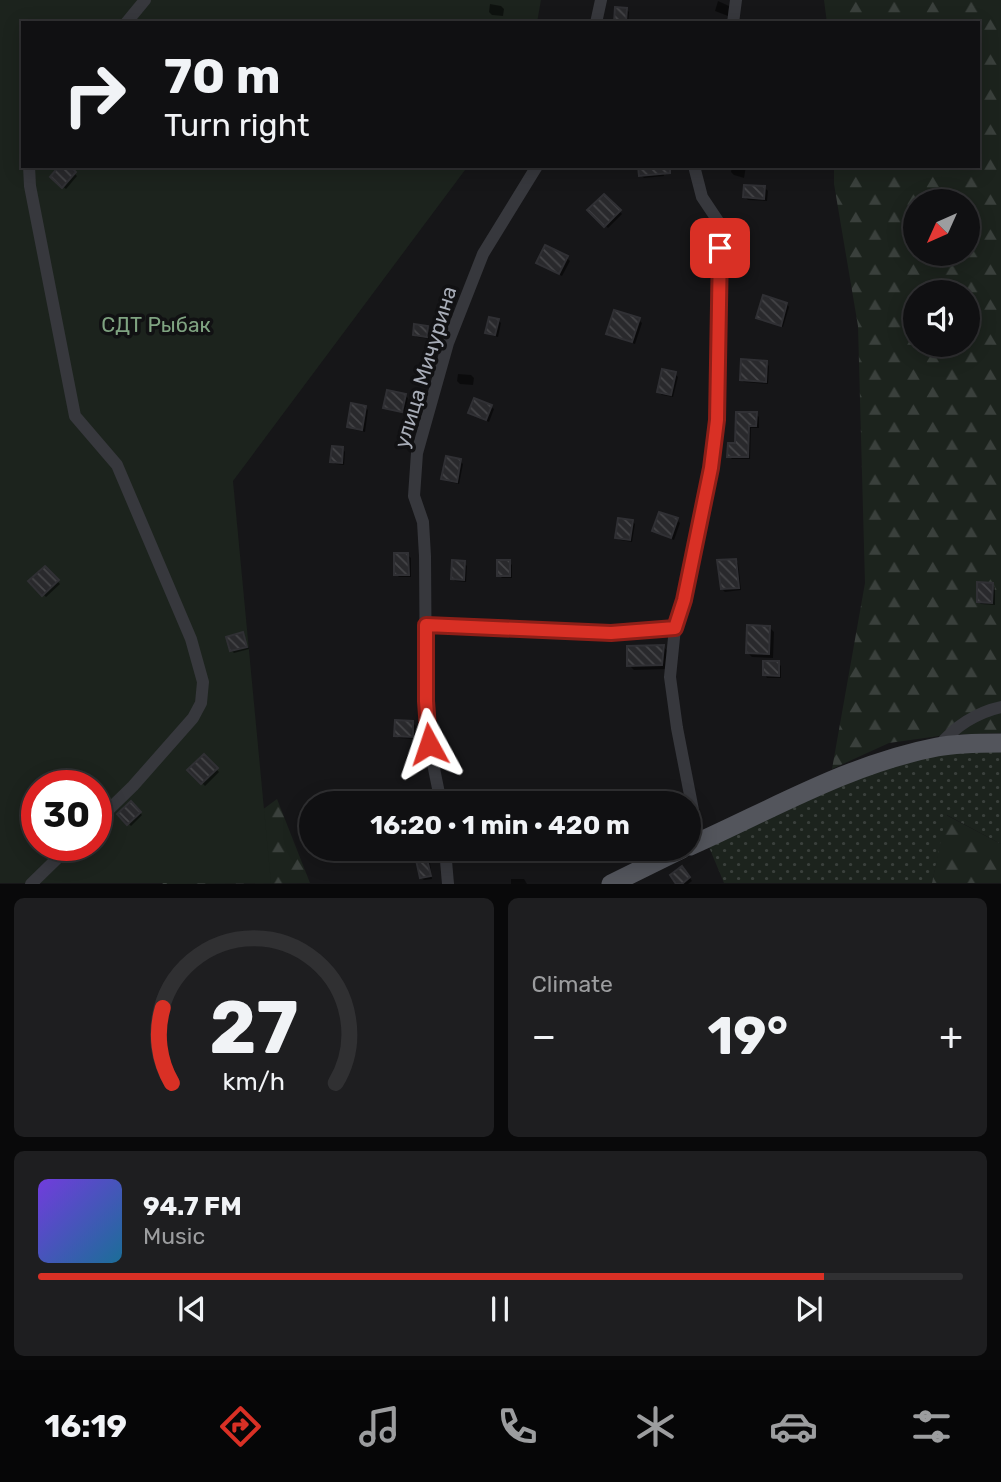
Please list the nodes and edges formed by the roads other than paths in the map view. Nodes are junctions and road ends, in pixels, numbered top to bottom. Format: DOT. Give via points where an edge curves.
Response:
graph roads {
  1 [pos="145,0"];
  2 [pos="601,0"];
  3 [pos="736,0"];
  4 [pos="128,21"];
  5 [pos="596,21"];
  6 [pos="733,21"];
  7 [pos="29,168"];
  8 [pos="536,168"];
  9 [pos="695,168"];
  10 [pos="426,625"];
  11 [pos="675,628"];
  12 [pos="1001,707"];
  13 [pos="1001,743"];
  14 [pos="939,746"];
  15 [pos="439,791"];
  16 [pos="684,791"];
  17 [pos="112,806"];
  18 [pos="701,840"];
  19 [pos="55,861"];
  20 [pos="446,861"];
  21 [pos="658,861"];
  22 [pos="31,884"];
  23 [pos="448,884"];
  24 [pos="611,884"];
  1 -- 4 [label="street"];
  2 -- 5 [label="street"];
  3 -- 6 [label="street"];
  7 -- 17 [label="street" via="75,416 117,465 181,616 203,682 201,703 193,718"];
  8 -- 10 [label="street, улица Мичурина" via="483,254 448,343 417,453 413,479 423,523"];
  9 -- 11 [label="street" via="702,197 720,224 717,420 711,468"];
  10 -- 11 [label="street" via="611,633"];
  10 -- 15 [label="street, улица Мичурина" via="429,744"];
  11 -- 16 [label="street" via="670,677"];
  12 -- 14 [label="street" via="969,719"];
  13 -- 14 [label="main road"];
  14 -- 18 [label="main road" via="855,770"];
  19 -- 22 [label="street"];
  20 -- 23 [label="street"];
  21 -- 24 [label="main road"];
}
